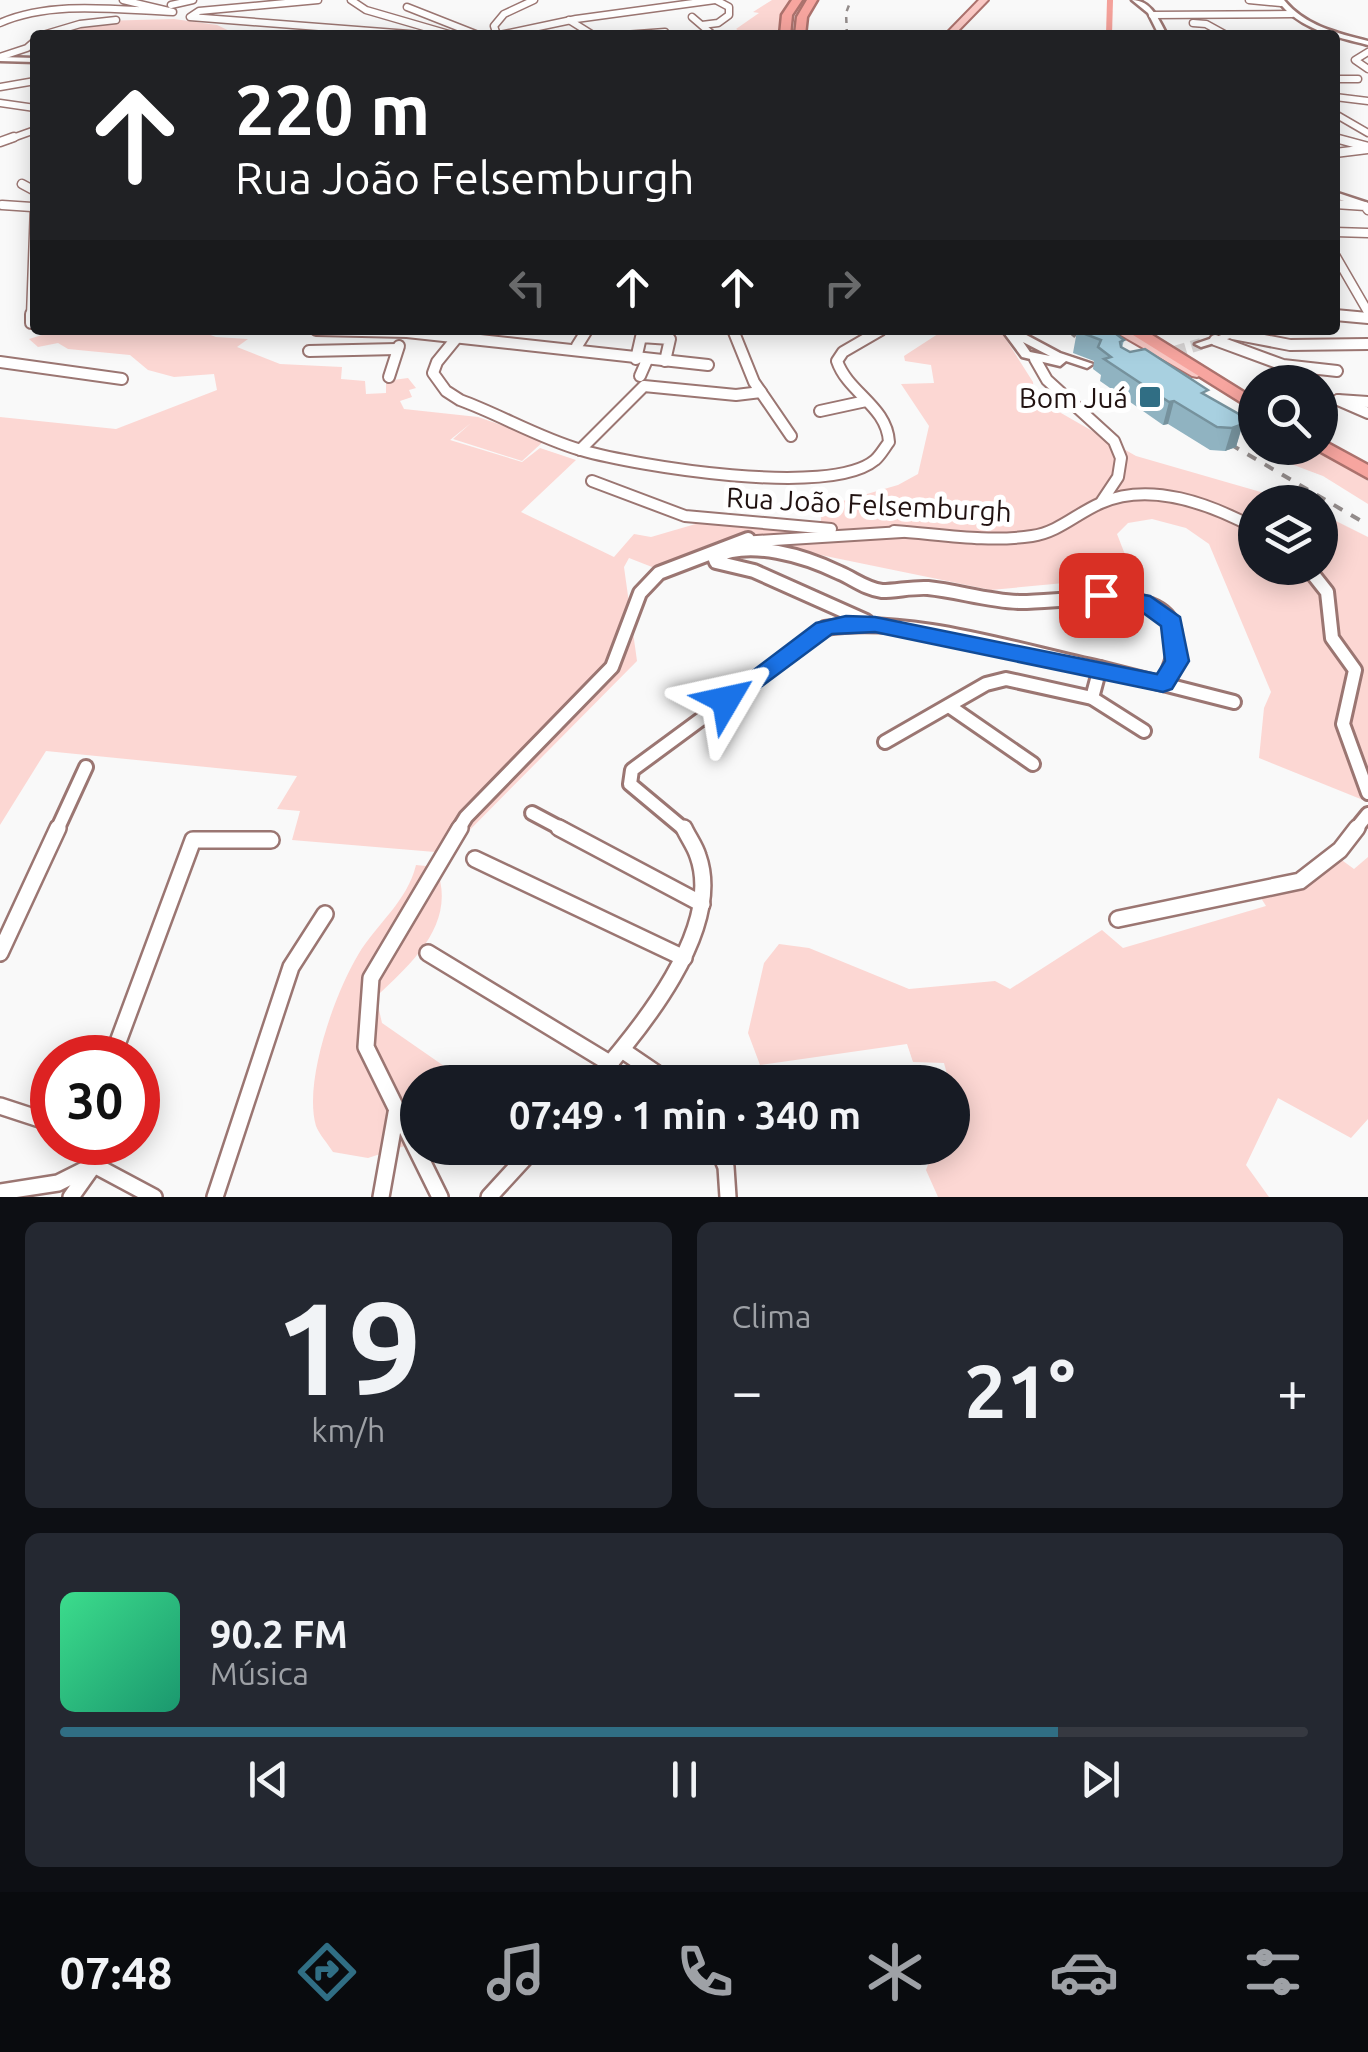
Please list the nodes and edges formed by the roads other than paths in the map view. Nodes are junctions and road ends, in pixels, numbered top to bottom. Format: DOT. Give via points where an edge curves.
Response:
graph roads {
  1 [pos="124,0"];
  2 [pos="225,0"];
  3 [pos="318,0"];
  4 [pos="351,0"];
  5 [pos="534,0"];
  6 [pos="715,0"];
  7 [pos="796,0"];
  8 [pos="812,0"];
  9 [pos="971,0"];
  10 [pos="984,0"];
  11 [pos="1135,0"];
  12 [pos="1249,0"];
  13 [pos="1280,1"];
  14 [pos="171,3"];
  15 [pos="192,3"];
  16 [pos="159,4"];
  17 [pos="1234,4"];
  18 [pos="8,6"];
  19 [pos="407,7"];
  20 [pos="644,8"];
  21 [pos="20,14"];
  22 [pos="1292,14"];
  23 [pos="1244,15"];
  24 [pos="652,16"];
  25 [pos="692,16"];
  26 [pos="192,18"];
  27 [pos="1154,18"];
  28 [pos="569,20"];
  29 [pos="1206,21"];
  30 [pos="0,23"];
  31 [pos="270,23"];
  32 [pos="659,24"];
  33 [pos="702,25"];
  34 [pos="306,26"];
  35 [pos="63,30"];
  36 [pos="265,30"];
  37 [pos="305,30"];
  38 [pos="338,30"];
  39 [pos="434,30"];
  40 [pos="465,30"];
  41 [pos="496,30"];
  42 [pos="522,30"];
  43 [pos="585,30"];
  44 [pos="664,30"];
  45 [pos="708,30"];
  46 [pos="785,30"];
  47 [pos="801,30"];
  48 [pos="942,30"];
  49 [pos="955,30"];
  50 [pos="1160,30"];
  51 [pos="1219,30"];
  52 [pos="1326,30"];
  53 [pos="1340,34"];
  54 [pos="1365,41"];
  55 [pos="30,46"];
  56 [pos="1365,56"];
  57 [pos="0,58"];
  58 [pos="30,60"];
  59 [pos="1368,68"];
  60 [pos="1340,79"];
  61 [pos="1358,79"];
  62 [pos="30,82"];
  63 [pos="0,86"];
  64 [pos="1368,92"];
  65 [pos="1364,100"];
  66 [pos="0,103"];
  67 [pos="30,106"];
  68 [pos="1340,119"];
  69 [pos="1,130"];
  70 [pos="30,132"];
  71 [pos="1368,133"];
  72 [pos="22,135"];
  73 [pos="1340,140"];
  74 [pos="0,142"];
  75 [pos="1368,148"];
  76 [pos="1340,152"];
  77 [pos="22,184"];
  78 [pos="30,189"];
  79 [pos="1340,196"];
  80 [pos="1340,205"];
  81 [pos="30,206"];
  82 [pos="2,208"];
  83 [pos="1367,208"];
  84 [pos="1340,232"];
  85 [pos="1368,233"];
  86 [pos="1340,264"];
  87 [pos="1340,315"];
  88 [pos="1368,315"];
  89 [pos="406,335"];
  90 [pos="458,335"];
  91 [pos="466,335"];
  92 [pos="584,335"];
  93 [pos="646,335"];
  94 [pos="735,335"];
  95 [pos="872,335"];
  96 [pos="1012,335"];
  97 [pos="1017,335"];
  98 [pos="1128,335"];
  99 [pos="1141,335"];
  100 [pos="1162,335"];
  101 [pos="1224,335"];
  102 [pos="1298,335"];
  103 [pos="1201,344"];
  104 [pos="1368,344"];
  105 [pos="1303,345"];
  106 [pos="576,346"];
  107 [pos="309,350"];
  108 [pos="397,350"];
  109 [pos="1157,357"];
  110 [pos="641,359"];
  111 [pos="1035,359"];
  112 [pos="665,361"];
  113 [pos="1140,361"];
  114 [pos="0,362"];
  115 [pos="708,365"];
  116 [pos="1283,365"];
  117 [pos="640,376"];
  118 [pos="389,377"];
  119 [pos="122,380"];
  120 [pos="1238,380"];
  121 [pos="1218,384"];
  122 [pos="761,392"];
  123 [pos="1238,396"];
  124 [pos="866,402"];
  125 [pos="1368,402"];
  126 [pos="820,410"];
  127 [pos="1368,413"];
  128 [pos="791,436"];
  129 [pos="1338,439"];
  130 [pos="580,450"];
  131 [pos="1338,455"];
  132 [pos="1368,457"];
  133 [pos="1368,473"];
  134 [pos="592,481"];
  135 [pos="1100,503"];
  136 [pos="1238,520"];
  137 [pos="902,532"];
  138 [pos="1321,585"];
  139 [pos="875,625"];
  140 [pos="1100,668"];
  141 [pos="1163,683"];
  142 [pos="1092,698"];
  143 [pos="1234,702"];
  144 [pos="949,706"];
  145 [pos="1144,731"];
  146 [pos="885,742"];
  147 [pos="1034,764"];
  148 [pos="86,767"];
  149 [pos="1368,793"];
  150 [pos="532,813"];
  151 [pos="1368,814"];
  152 [pos="272,840"];
  153 [pos="476,859"];
  154 [pos="702,904"];
  155 [pos="325,914"];
  156 [pos="1118,919"];
  157 [pos="0,953"];
  158 [pos="428,953"];
  159 [pos="684,958"];
  160 [pos="121,1035"];
  161 [pos="617,1057"];
  162 [pos="610,1065"];
  163 [pos="634,1065"];
  164 [pos="0,1106"];
  165 [pos="396,1113"];
  166 [pos="30,1116"];
  167 [pos="94,1165"];
  168 [pos="517,1165"];
  169 [pos="725,1165"];
  170 [pos="0,1192"];
  171 [pos="485,1196"];
  172 [pos="71,1197"];
  173 [pos="154,1197"];
  174 [pos="215,1197"];
  175 [pos="380,1197"];
  176 [pos="440,1197"];
  177 [pos="728,1197"];
  1 -- 21 [label="street" via="173,11"];
  2 -- 15 [label="street"];
  3 -- 26 [label="street" via="198,11"];
  4 -- 39 [label="street"];
  5 -- 41 [label="street" via="504,14"];
  6 -- 20 [label="street"];
  6 -- 33 [label="street" via="729,7 729,15"];
  7 -- 46 [label="highway"];
  8 -- 47 [label="highway"];
  9 -- 48 [label="main road"];
  10 -- 49 [label="main road"];
  11 -- 27 [label="street"];
  12 -- 13 [label="street"];
  13 -- 22 [label="street"];
  14 -- 15 [label="street"];
  14 -- 16 [label="street"];
  17 -- 23 [label="street"];
  18 -- 21 [label="street"];
  19 -- 40 [label="street"];
  20 -- 24 [label="street"];
  20 -- 28 [label="street"];
  21 -- 30 [label="street"];
  22 -- 23 [label="street"];
  22 -- 52 [label="street"];
  23 -- 29 [label="street"];
  25 -- 33 [label="street"];
  26 -- 31 [label="street"];
  26 -- 35 [label="street" via="101,20"];
  27 -- 29 [label="street"];
  27 -- 50 [label="street"];
  28 -- 42 [label="street"];
  28 -- 43 [label="street"];
  29 -- 51 [label="street"];
  31 -- 34 [label="street"];
  31 -- 36 [label="street"];
  32 -- 44 [label="street"];
  33 -- 45 [label="street"];
  34 -- 37 [label="street"];
  34 -- 38 [label="street"];
  53 -- 54 [label="street"];
  55 -- 57 [label="street"];
  56 -- 59 [label="street" via="1356,62"];
  57 -- 58 [label="street"];
  60 -- 61 [label="street"];
  62 -- 63 [label="street"];
  64 -- 65 [label="street"];
  66 -- 67 [label="street"];
  68 -- 71 [label="street"];
  69 -- 72 [label="street"];
  70 -- 72 [label="street"];
  72 -- 74 [label="street"];
  73 -- 75 [label="street"];
  75 -- 76 [label="street"];
  77 -- 78 [label="street"];
  79 -- 83 [label="street"];
  80 -- 83 [label="street"];
  81 -- 82 [label="street"];
  84 -- 85 [label="street"];
  86 -- 88 [label="street"];
  87 -- 88 [label="street"];
  89 -- 108 [label="street"];
  90 -- 130 [label="street" via="433,373 450,396"];
  91 -- 110 [label="street"];
  92 -- 106 [label="street"];
  93 -- 110 [label="street"];
  93 -- 112 [label="street" via="670,339"];
  94 -- 122 [label="street"];
  95 -- 124 [label="street" via="837,361"];
  96 -- 111 [label="street"];
  97 -- 111 [label="street" via="1086,364"];
  98 -- 121 [label="main road"];
  99 -- 121 [label="highway"];
  100 -- 120 [label="highway"];
  101 -- 103 [label="street"];
  101 -- 105 [label="street"];
  101 -- 116 [label="street"];
  102 -- 105 [label="street"];
  104 -- 105 [label="street"];
  107 -- 108 [label="street"];
  108 -- 118 [label="street"];
  109 -- 113 [label="street"];
  110 -- 112 [label="street"];
  110 -- 117 [label="street"];
  111 -- 135 [label="street" via="1056,394 1122,452 1121,477"];
  112 -- 115 [label="street"];
  114 -- 119 [label="street"];
  121 -- 123 [label="highway"];
  122 -- 128 [label="street" via="776,405"];
  122 -- 130 [label="street" via="644,386"];
  124 -- 126 [label="street"];
  124 -- 130 [label="street" via="889,442 874,463 840,473 726,475"];
  125 -- 127 [label="street" via="1338,400"];
  129 -- 132 [label="highway"];
  131 -- 133 [label="highway"];
  134 -- 137 [label="street, Rua João Felsemburgh" via="709,520"];
  135 -- 136 [label="street, Rua João Felsemburgh" via="1170,498"];
  135 -- 137 [label="street, Rua João Felsemburgh" via="1074,522 1036,535"];
  137 -- 165 [label="street" via="749,538 659,573 644,586 612,667 466,817 370,978 366,1048"];
  138 -- 149 [label="street" via="1332,638 1355,670 1343,724"];
  139 -- 140 [label="street"];
  139 -- 141 [label="street, Rua João Felsemburgh" via="714,557 747,547 831,569 873,590 928,588 1015,602 1101,595 1142,601 1175,628 1177,661"];
  139 -- 154 [label="street" via="824,628 632,770 630,784 683,826 702,859"];
  140 -- 141 [label="street"];
  140 -- 142 [label="street"];
  141 -- 143 [label="street"];
  142 -- 144 [label="street" via="1006,680"];
  142 -- 145 [label="street"];
  144 -- 146 [label="street"];
  144 -- 147 [label="street"];
  148 -- 157 [label="street"];
  150 -- 154 [label="street"];
  151 -- 156 [label="street" via="1340,850 1300,881"];
  152 -- 160 [label="street" via="194,840"];
  153 -- 159 [label="street"];
  154 -- 159 [label="street"];
  155 -- 174 [label="street" via="291,967"];
  158 -- 161 [label="street"];
  159 -- 161 [label="street"];
  161 -- 162 [label="street"];
  161 -- 163 [label="street"];
  164 -- 166 [label="street"];
  165 -- 175 [label="street"];
  165 -- 176 [label="street"];
  167 -- 170 [label="street" via="58,1182"];
  167 -- 172 [label="street"];
  167 -- 173 [label="street"];
  168 -- 171 [label="street"];
  169 -- 177 [label="street"];
}
